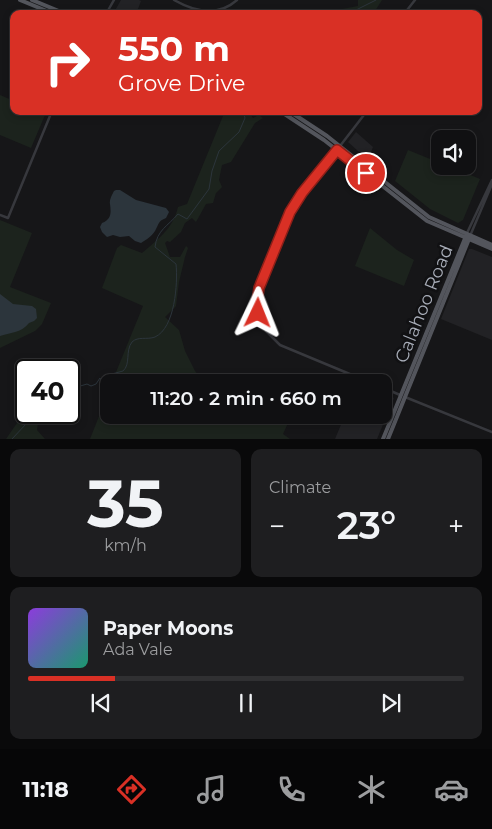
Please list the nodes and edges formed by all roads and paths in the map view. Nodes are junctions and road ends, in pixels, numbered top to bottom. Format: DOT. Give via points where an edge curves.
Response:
graph roads {
  1 [pos="20,0"];
  2 [pos="32,0"];
  3 [pos="174,0"];
  4 [pos="238,0"];
  5 [pos="415,0"];
  6 [pos="44,10"];
  7 [pos="56,10"];
  8 [pos="198,10"];
  9 [pos="218,10"];
  10 [pos="407,10"];
  11 [pos="50,115"];
  12 [pos="286,115"];
  13 [pos="295,115"];
  14 [pos="364,115"];
  15 [pos="338,148"];
  16 [pos="492,182"];
  17 [pos="0,215"];
  18 [pos="468,237"];
  19 [pos="492,244"];
  20 [pos="492,249"];
  21 [pos="350,374"];
  22 [pos="392,391"];
  23 [pos="403,396"];
  24 [pos="492,432"];
  25 [pos="384,439"];
  26 [pos="388,439"];
  1 -- 6 [label="main road"];
  2 -- 7 [label="main road"];
  3 -- 8 [label="street"];
  4 -- 9 [label="street"];
  5 -- 10 [label="street"];
  11 -- 17 [label="street" via="8,218"];
  12 -- 15 [label="main road"];
  13 -- 15 [label="main road"];
  14 -- 15 [label="street"];
  15 -- 18 [label="main road" via="423,213"];
  15 -- 21 [label="street" via="290,212 259,288 258,308 266,331 280,345"];
  16 -- 18 [label="street, Calahoo Road"];
  18 -- 19 [label="main road"];
  18 -- 20 [label="main road"];
  18 -- 23 [label="main road, Calahoo Road"];
  22 -- 23 [label="street"];
  23 -- 24 [label="street"];
  23 -- 25 [label="main road, Calahoo Road"];
  23 -- 26 [label="main road, Calahoo Road"];
}
